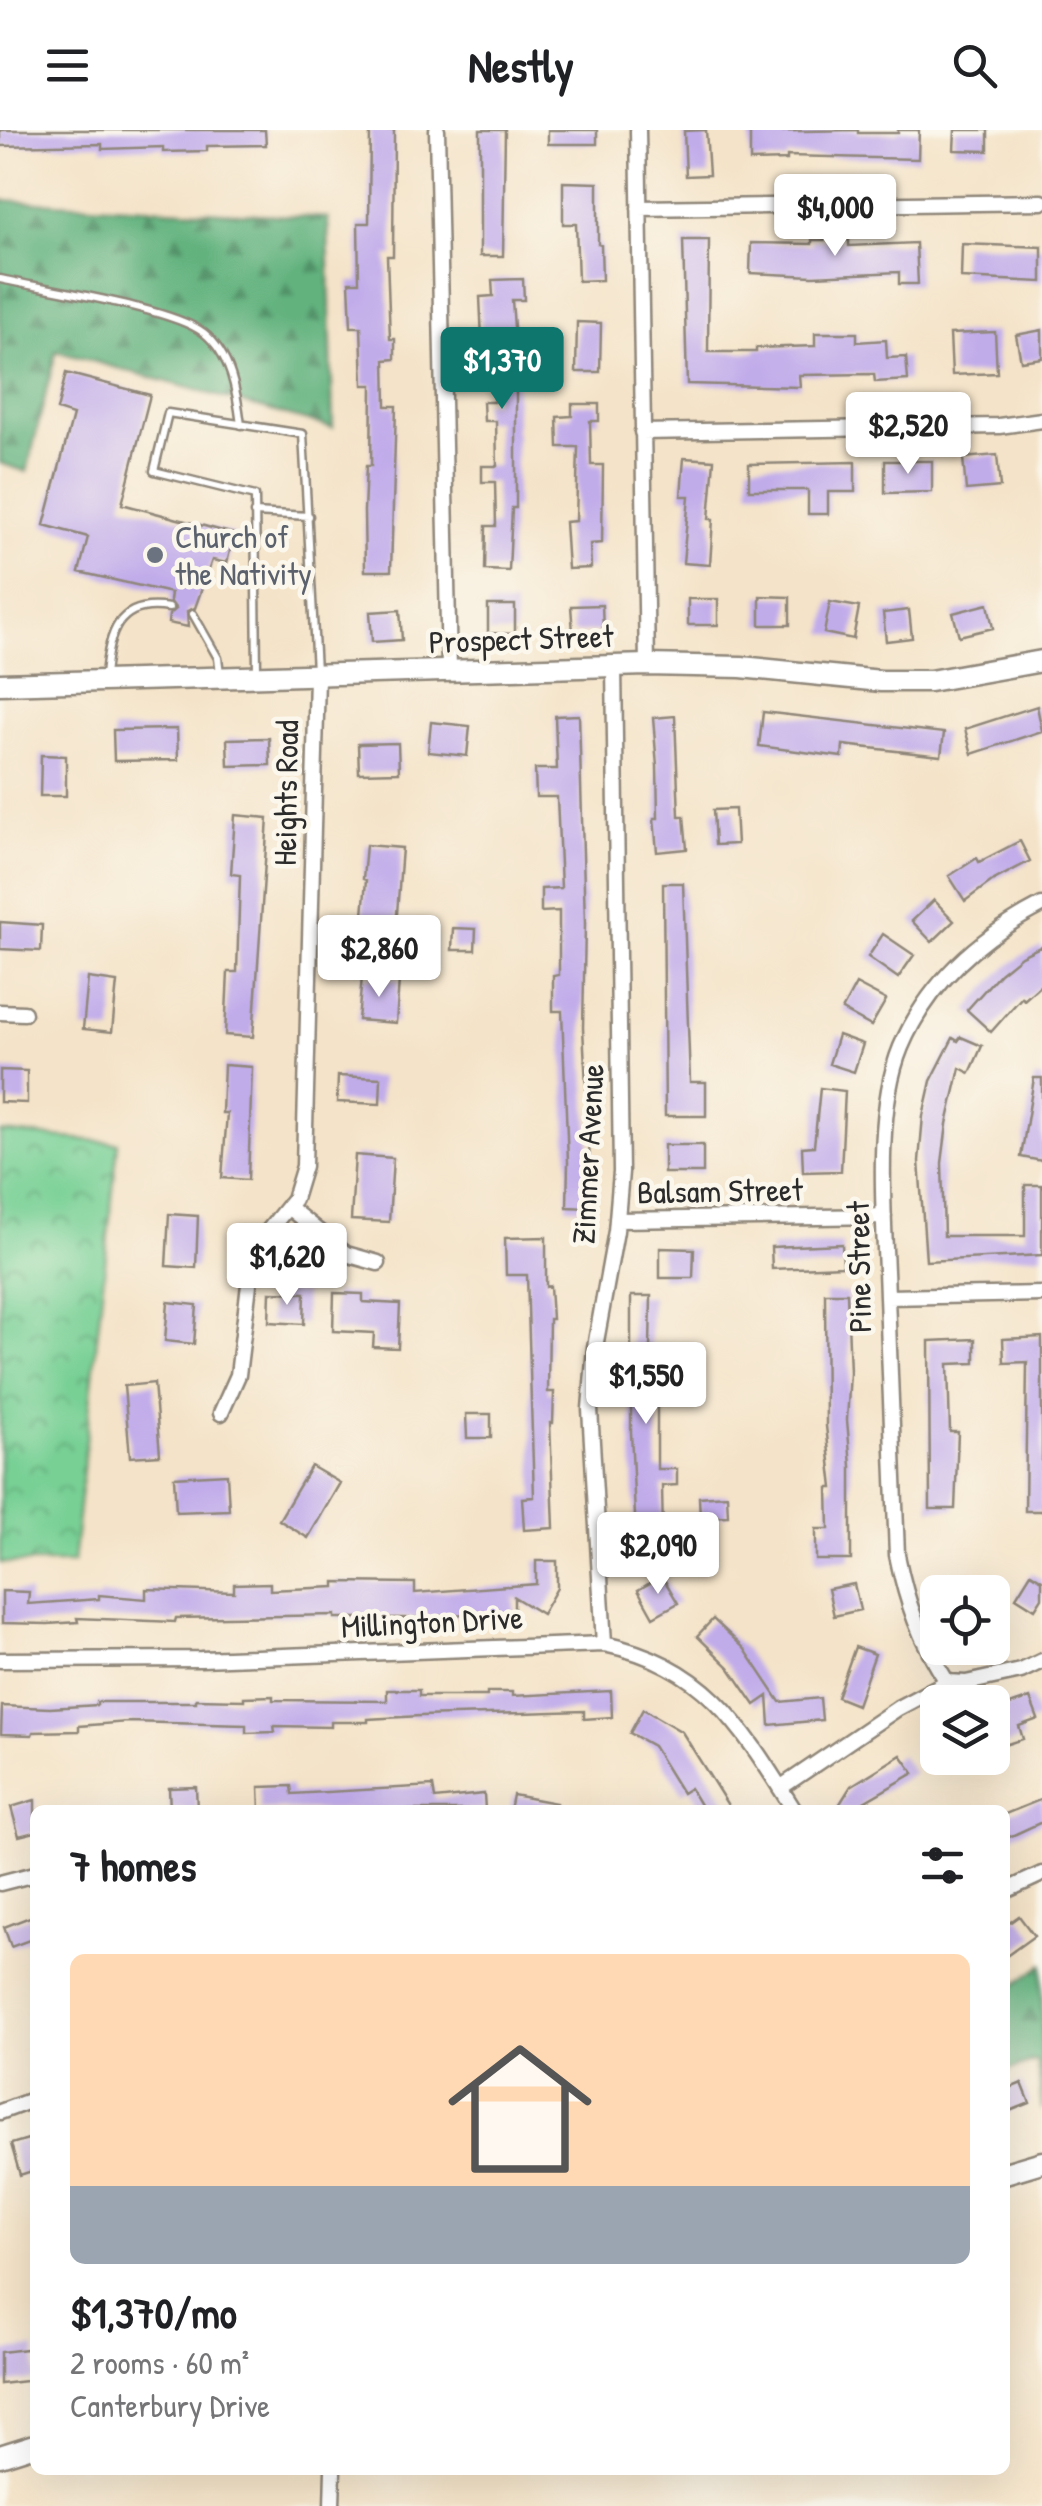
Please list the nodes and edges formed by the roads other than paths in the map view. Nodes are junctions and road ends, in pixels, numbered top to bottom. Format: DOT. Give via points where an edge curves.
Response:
graph roads {
  1 [pos="437,130"];
  2 [pos="638,130"];
  3 [pos="1042,202"];
  4 [pos="639,208"];
  5 [pos="0,279"];
  6 [pos="1042,420"];
  7 [pos="241,425"];
  8 [pos="642,432"];
  9 [pos="254,514"];
  10 [pos="310,516"];
  11 [pos="169,608"];
  12 [pos="193,614"];
  13 [pos="1042,662"];
  14 [pos="647,665"];
  15 [pos="614,666"];
  16 [pos="449,670"];
  17 [pos="317,677"];
  18 [pos="257,678"];
  19 [pos="221,679"];
  20 [pos="105,682"];
  21 [pos="0,684"];
  22 [pos="1042,905"];
  23 [pos="0,1012"];
  24 [pos="24,1013"];
  25 [pos="288,1207"];
  26 [pos="884,1216"];
  27 [pos="617,1220"];
  28 [pos="378,1264"];
  29 [pos="1042,1294"];
  30 [pos="887,1296"];
  31 [pos="221,1414"];
  32 [pos="604,1644"];
  33 [pos="0,1660"];
  34 [pos="1042,1661"];
  35 [pos="947,1682"];
  36 [pos="780,1788"];
  37 [pos="791,1805"];
  38 [pos="1042,1874"];
  39 [pos="30,1875"];
  40 [pos="0,1883"];
  41 [pos="1010,1890"];
  42 [pos="30,2101"];
  43 [pos="0,2112"];
  44 [pos="1042,2162"];
  45 [pos="1010,2172"];
  46 [pos="30,2447"];
  47 [pos="0,2456"];
  48 [pos="332,2475"];
  49 [pos="332,2506"];
  1 -- 16 [label="street"];
  2 -- 4 [label="street"];
  3 -- 4 [label="street"];
  4 -- 8 [label="street"];
  5 -- 7 [label="lane" via="174,317 204,333 231,371"];
  6 -- 8 [label="street"];
  7 -- 9 [label="lane" via="168,413 154,471 255,496"];
  7 -- 10 [label="lane" via="303,434"];
  8 -- 14 [label="street"];
  9 -- 10 [label="lane"];
  9 -- 18 [label="lane"];
  10 -- 17 [label="lane"];
  11 -- 20 [label="lane" via="138,608 118,622"];
  12 -- 19 [label="lane" via="218,658"];
  13 -- 14 [label="main road, Prospect Street" via="930,682"];
  14 -- 15 [label="main road, Prospect Street"];
  15 -- 16 [label="main road, Prospect Street"];
  15 -- 27 [label="street, Zimmer Avenue" via="622,1116"];
  16 -- 17 [label="main road, Prospect Street"];
  17 -- 18 [label="main road, Prospect Street"];
  17 -- 25 [label="street, Heights Road" via="304,1166"];
  18 -- 19 [label="main road, Prospect Street"];
  19 -- 20 [label="main road, Prospect Street"];
  20 -- 21 [label="main road, Prospect Street"];
  22 -- 26 [label="street, Pine Street" via="981,941 917,1015 890,1079"];
  23 -- 24 [label="street"];
  25 -- 28 [label="street" via="346,1254"];
  25 -- 31 [label="street, Heights Road" via="261,1240 251,1268 238,1375"];
  26 -- 27 [label="street, Balsam Street"];
  26 -- 30 [label="street, Pine Street"];
  27 -- 32 [label="street, Zimmer Avenue" via="590,1409"];
  29 -- 30 [label="street"];
  30 -- 35 [label="street, Pine Street" via="897,1555 906,1602"];
  32 -- 33 [label="street, Millington Drive" via="202,1660"];
  32 -- 36 [label="street, Millington Drive" via="653,1656 697,1684 725,1710"];
  34 -- 35 [label="street" via="966,1684"];
  35 -- 36 [label="street"];
  36 -- 37 [label="street, Millington Drive"];
  38 -- 41 [label="street"];
  39 -- 40 [label="street"];
  42 -- 43 [label="street"];
  44 -- 45 [label="main road"];
  46 -- 47 [label="main road"];
  48 -- 49 [label="street"];
}
